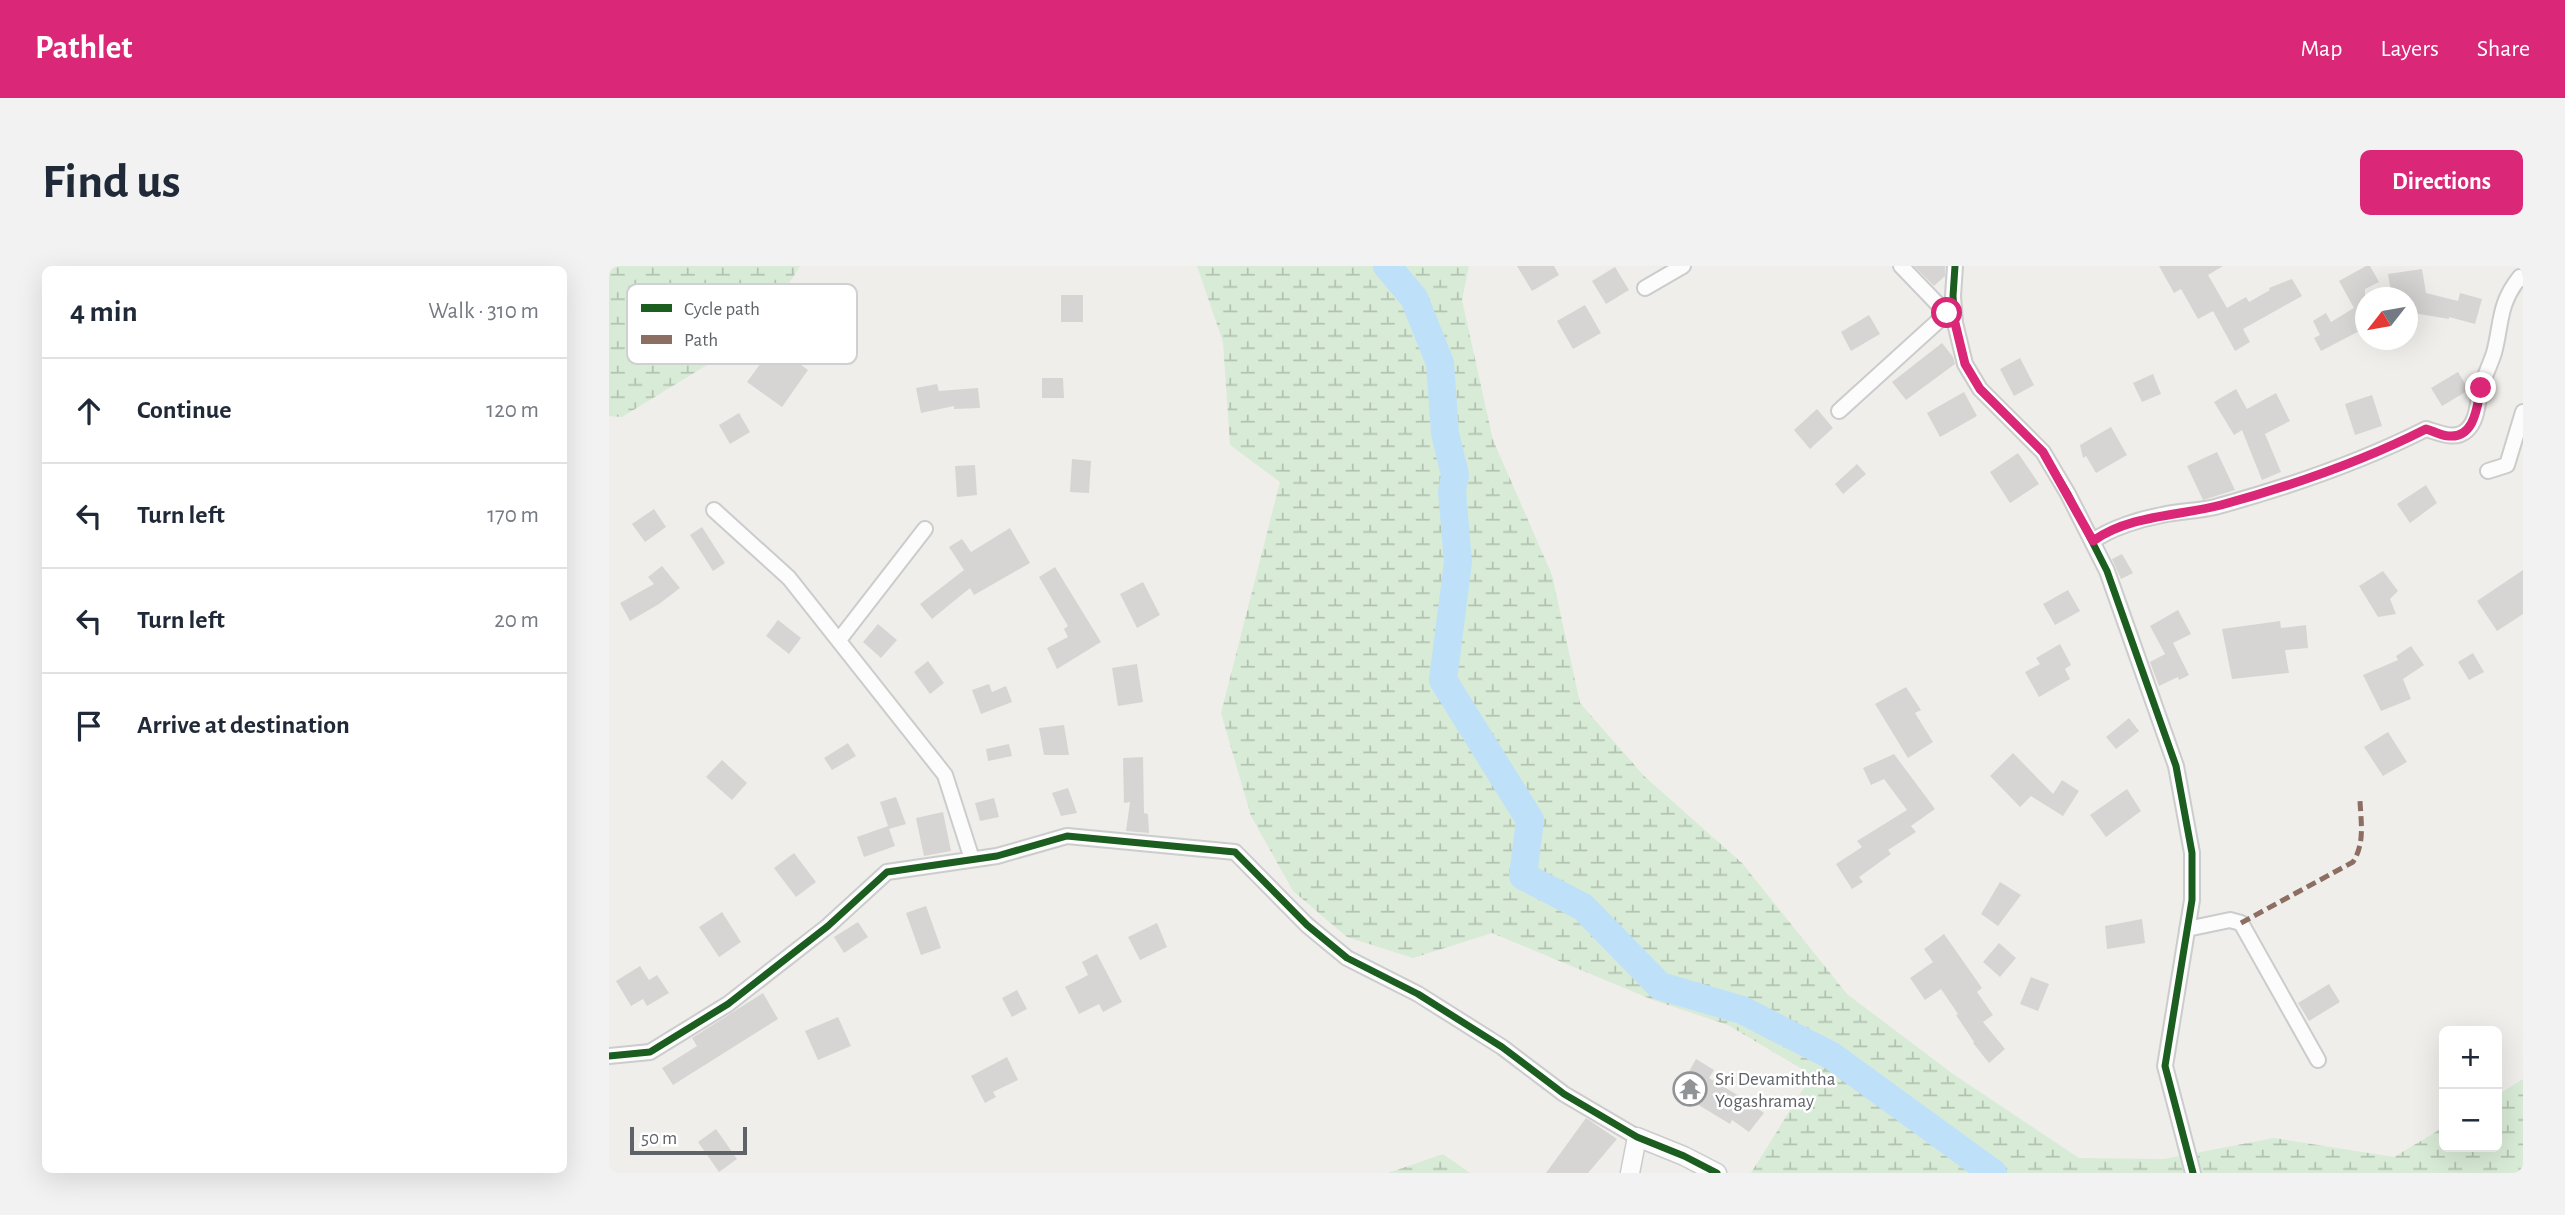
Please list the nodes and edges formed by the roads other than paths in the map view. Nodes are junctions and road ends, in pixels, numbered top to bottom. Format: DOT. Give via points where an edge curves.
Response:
graph roads {
  1 [pos="1683,266"];
  2 [pos="1901,266"];
  3 [pos="1955,266"];
  4 [pos="2523,279"];
  5 [pos="1645,288"];
  6 [pos="1951,318"];
  7 [pos="1839,411"];
  8 [pos="2523,412"];
  9 [pos="2488,471"];
  10 [pos="714,510"];
  11 [pos="925,529"];
  12 [pos="2093,541"];
  13 [pos="839,640"];
  14 [pos="972,859"];
  15 [pos="2187,929"];
  16 [pos="609,1056"];
  17 [pos="2318,1060"];
  18 [pos="1637,1137"];
  19 [pos="1630,1173"];
  20 [pos="1717,1173"];
  21 [pos="2193,1173"];
  1 -- 5 [label="street"];
  2 -- 6 [label="street"];
  3 -- 6 [label="street"];
  4 -- 12 [label="street" via="2508,292 2467,431 2449,437 2426,429 2313,478 2206,509 2161,515"];
  6 -- 7 [label="street"];
  6 -- 12 [label="street" via="1965,364 1980,389 2043,452"];
  8 -- 9 [label="street" via="2507,464"];
  10 -- 13 [label="street" via="789,578"];
  11 -- 13 [label="street"];
  12 -- 15 [label="street" via="2176,766 2192,853"];
  13 -- 14 [label="street" via="945,775"];
  14 -- 16 [label="street" via="887,872 828,926 728,1004 650,1052"];
  14 -- 18 [label="street" via="1067,836 1235,852 1307,925 1347,958 1418,993 1565,1094"];
  15 -- 17 [label="street" via="2230,920 2241,923"];
  15 -- 21 [label="street" via="2165,1066"];
  18 -- 19 [label="street"];
  18 -- 20 [label="street"];
}
